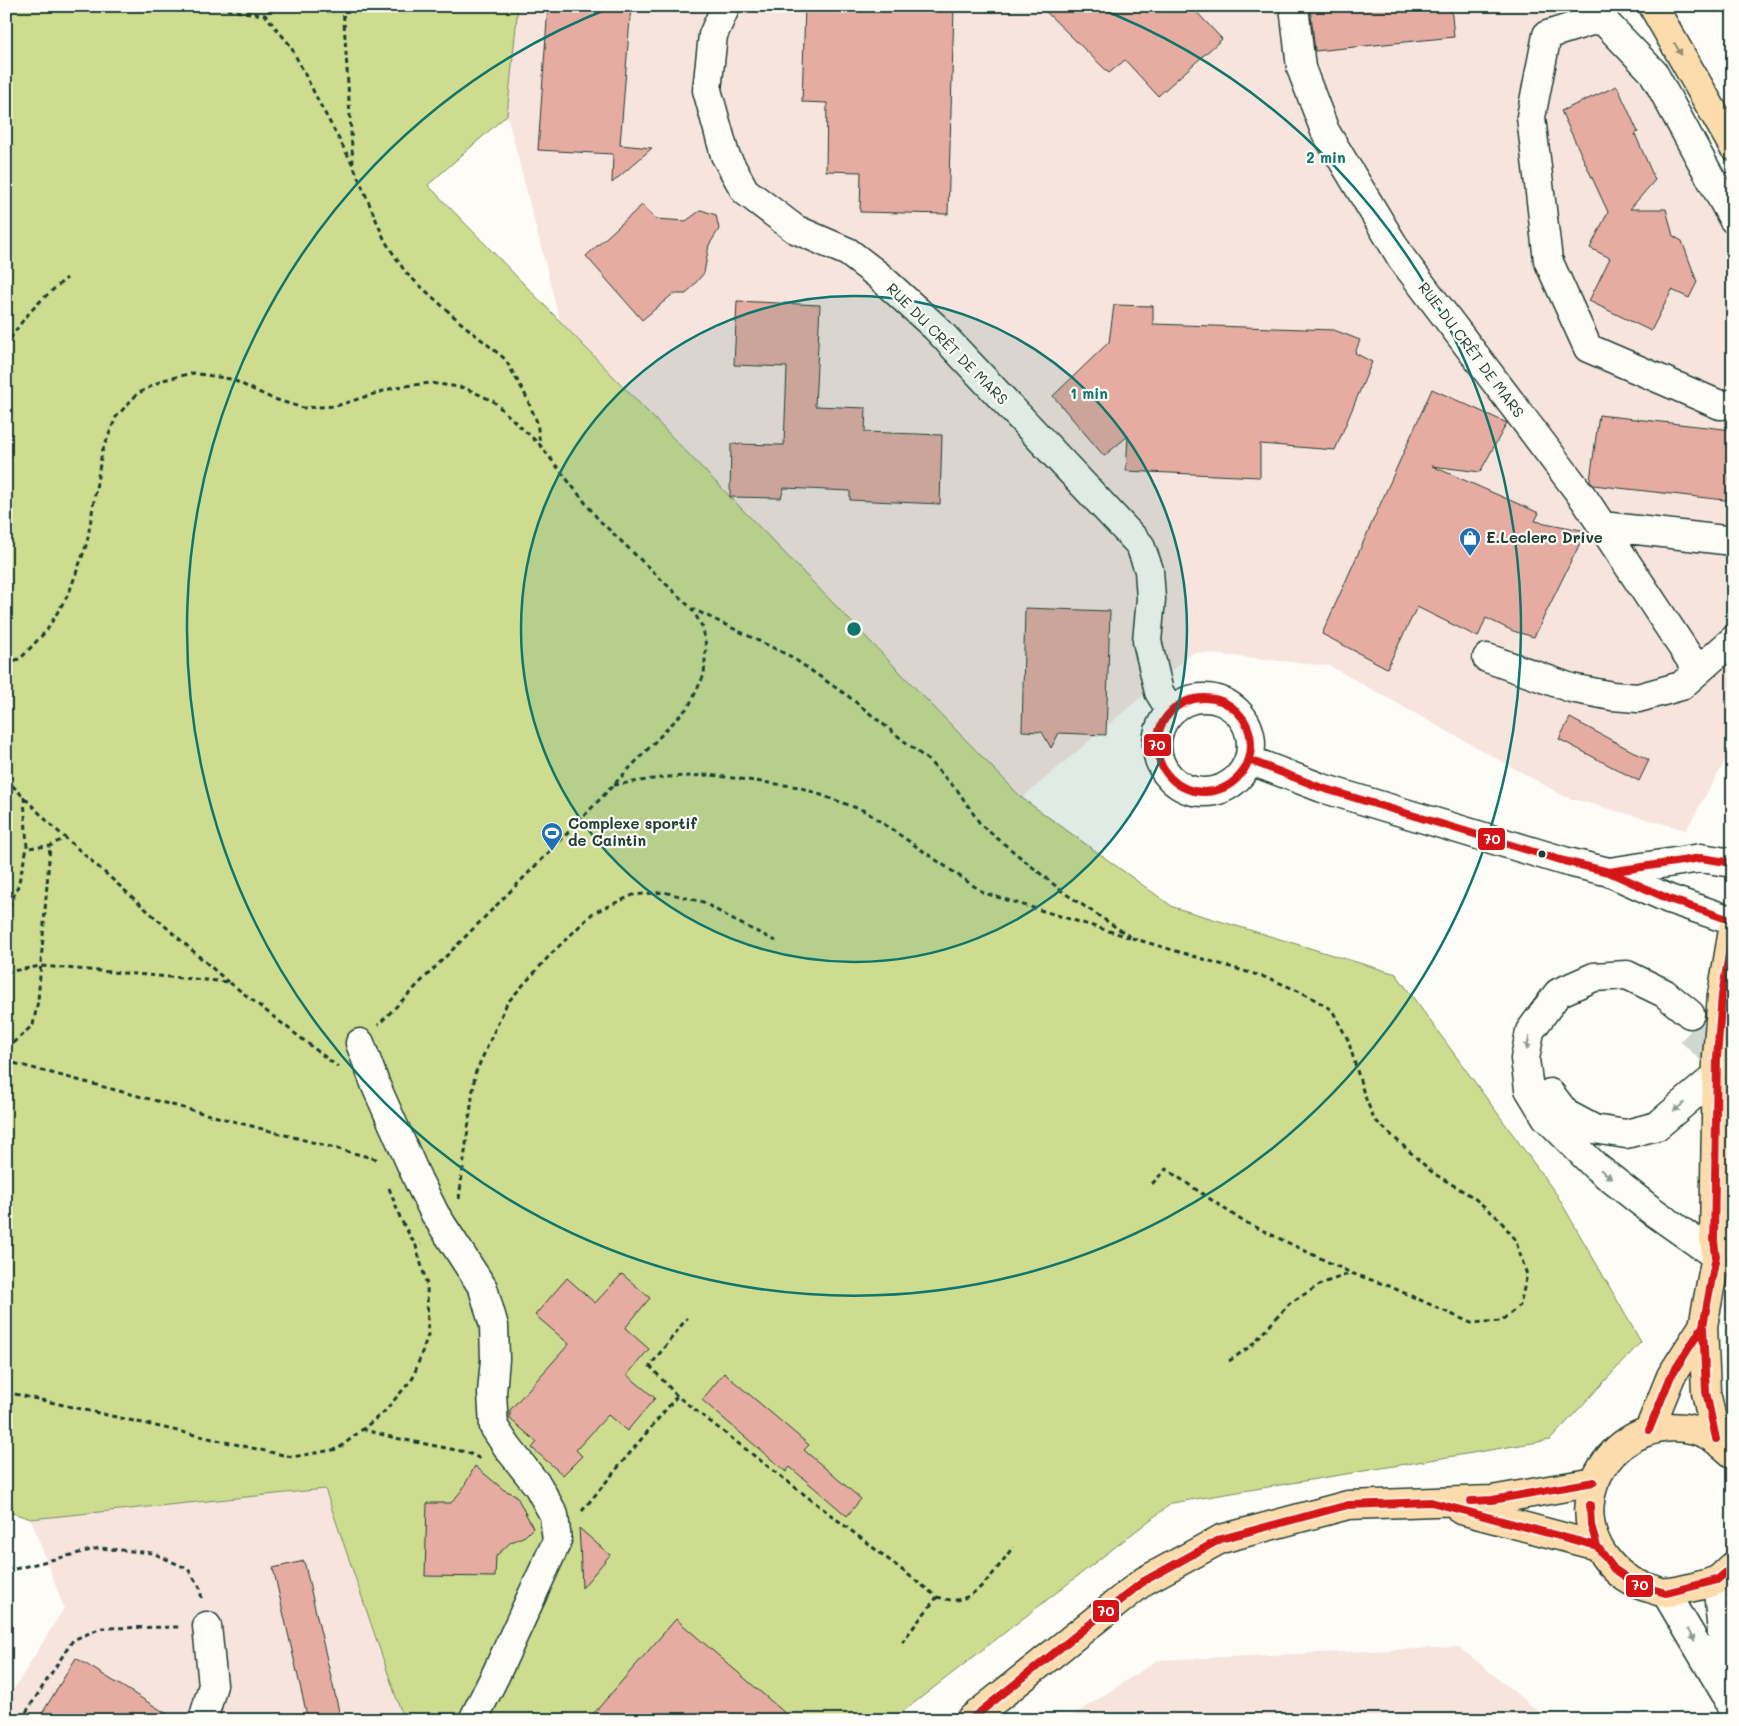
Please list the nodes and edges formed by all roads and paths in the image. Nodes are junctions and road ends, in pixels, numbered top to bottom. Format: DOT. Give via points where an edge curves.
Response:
graph roads {
  1 [pos="219,6"];
  2 [pos="343,6"];
  3 [pos="726,6"];
  4 [pos="1294,6"];
  5 [pos="1654,6"];
  6 [pos="1733,146"];
  7 [pos="353,165"];
  8 [pos="1733,218"];
  9 [pos="67,278"];
  10 [pos="6,347"];
  11 [pos="1733,404"];
  12 [pos="540,445"];
  13 [pos="1602,526"];
  14 [pos="1733,541"];
  15 [pos="692,609"];
  16 [pos="1733,640"];
  17 [pos="1487,658"];
  18 [pos="6,664"];
  19 [pos="1698,671"];
  20 [pos="1171,711"];
  21 [pos="1249,760"];
  22 [pos="6,779"];
  23 [pos="614,785"];
  24 [pos="24,797"];
  25 [pos="66,837"];
  26 [pos="50,846"];
  27 [pos="27,848"];
  28 [pos="1733,863"];
  29 [pos="1609,872"];
  30 [pos="6,915"];
  31 [pos="1733,921"];
  32 [pos="1733,930"];
  33 [pos="1132,938"];
  34 [pos="776,941"];
  35 [pos="1730,964"];
  36 [pos="41,966"];
  37 [pos="6,972"];
  38 [pos="229,982"];
  39 [pos="360,1043"];
  40 [pos="6,1049"];
  41 [pos="6,1061"];
  42 [pos="1717,1066"];
  43 [pos="380,1168"];
  44 [pos="388,1185"];
  45 [pos="1150,1186"];
  46 [pos="1733,1221"];
  47 [pos="446,1230"];
  48 [pos="416,1246"];
  49 [pos="1715,1249"];
  50 [pos="1351,1273"];
  51 [pos="687,1318"];
  52 [pos="1703,1326"];
  53 [pos="1229,1361"];
  54 [pos="6,1392"];
  55 [pos="677,1396"];
  56 [pos="362,1429"];
  57 [pos="1649,1430"];
  58 [pos="1724,1446"];
  59 [pos="484,1460"];
  60 [pos="1594,1482"];
  61 [pos="1430,1502"];
  62 [pos="557,1540"];
  63 [pos="1597,1546"];
  64 [pos="1013,1548"];
  65 [pos="6,1569"];
  66 [pos="1725,1573"];
  67 [pos="1666,1593"];
  68 [pos="937,1596"];
  69 [pos="207,1626"];
  70 [pos="902,1642"];
  71 [pos="1731,1706"];
  72 [pos="21,1720"];
  73 [pos="203,1720"];
  74 [pos="473,1720"];
  75 [pos="970,1720"];
  1 -- 7 [label="path" via="266,14 290,45"];
  2 -- 7 [label="path"];
  3 -- 20 [label="street, RUE DU CRÊT DE MARS" via="713,35 707,90 725,155 745,190 795,230 848,252 878,275 935,327 1140,545 1149,570 1151,598 1147,641 1159,692"];
  4 -- 13 [label="street, RUE DU CRÊT DE MARS" via="1301,68 1325,131 1402,259"];
  5 -- 6 [label="main road, one-way"];
  7 -- 12 [label="path" via="385,240 406,273 505,359 533,414"];
  8 -- 11 [label="street" via="1653,72 1601,18 1547,35 1531,117 1548,260 1588,348 1720,405"];
  9 -- 10 [label="path" via="47,294 15,330"];
  12 -- 15 [label="path" via="598,519"];
  12 -- 18 [label="path" via="494,401 465,388 431,383 396,387 336,406 303,408 271,398 231,378 193,374 163,380 137,394 116,418 102,452 87,542 69,594 41,637 22,658"];
  13 -- 14 [label="street"];
  13 -- 19 [label="street, RUE DU CRÊT DE MARS"];
  15 -- 23 [label="path" via="703,628 706,647 704,675 690,706"];
  15 -- 33 [label="path" via="790,656 848,696 929,761 958,791 981,825 1063,892"];
  16 -- 19 [label="street"];
  17 -- 19 [label="street" via="1571,688 1638,698 1681,686"];
  20 -- 21 [label="street" via="1186,701 1204,698 1222,701 1247,725 1251,743"];
  20 -- 21 [label="street" via="1161,725 1157,750 1166,774 1178,785 1194,792 1211,792 1227,786 1240,775"];
  21 -- 29 [label="street" via="1322,788"];
  22 -- 24 [label="path"];
  23 -- 33 [label="path" via="666,777 711,775 799,786 865,811 984,893"];
  23 -- 39 [label="path"];
  24 -- 25 [label="path"];
  24 -- 27 [label="path"];
  25 -- 26 [label="path"];
  25 -- 38 [label="path"];
  26 -- 27 [label="path"];
  26 -- 36 [label="path"];
  27 -- 30 [label="path" via="18,886"];
  28 -- 29 [label="street" via="1701,858"];
  29 -- 31 [label="street" via="1669,899"];
  32 -- 35 [label="main road"];
  33 -- 50 [label="path" via="1271,979 1332,1010 1348,1040 1374,1119 1434,1173 1473,1197 1498,1218 1515,1239 1527,1275 1520,1305 1501,1320 1471,1323 1389,1286"];
  34 -- 47 [label="path" via="703,902 664,892 633,895 593,913 508,1003 474,1074 458,1211"];
  35 -- 42 [label="main road, bridge" via="1722,995"];
  36 -- 37 [label="path"];
  36 -- 38 [label="path"];
  36 -- 40 [label="path" via="33,1025"];
  38 -- 39 [label="path" via="338,1068"];
  39 -- 47 [label="street" via="398,1140"];
  41 -- 43 [label="path" via="376,1159"];
  42 -- 49 [label="main road"];
  42 -- 49 [label="street, one-way" via="1657,1126 1626,1134 1594,1129 1566,1114 1552,1097 1544,1077 1543,1058 1548,1031 1565,1008 1602,989 1625,991 1690,1023 1664,993 1627,975 1594,977 1558,993 1530,1031 1525,1059 1529,1089 1546,1117 1595,1166 1651,1210"];
  44 -- 48 [label="path" via="400,1220"];
  45 -- 50 [label="path" via="1166,1169 1241,1220"];
  46 -- 49 [label="street"];
  47 -- 48 [label="path"];
  47 -- 62 [label="street" via="483,1288 494,1326 494,1427 538,1486 554,1516"];
  48 -- 56 [label="path" via="427,1285 428,1335 413,1378 384,1412"];
  49 -- 52 [label="main road"];
  50 -- 53 [label="path" via="1323,1282 1290,1303 1250,1346"];
  51 -- 55 [label="path" via="650,1366"];
  52 -- 57 [label="main road" via="1671,1376"];
  52 -- 58 [label="main road" via="1706,1392"];
  54 -- 56 [label="path" via="292,1457 338,1449"];
  55 -- 62 [label="path"];
  55 -- 68 [label="path"];
  56 -- 59 [label="path" via="466,1452"];
  57 -- 58 [label="main road" via="1672,1427 1695,1430"];
  57 -- 60 [label="main road" via="1626,1441 1607,1459"];
  60 -- 61 [label="main road" via="1492,1500"];
  60 -- 63 [label="main road" via="1589,1503"];
  61 -- 63 [label="main road"];
  61 -- 75 [label="main road" via="1348,1505 1221,1539 1144,1581"];
  62 -- 74 [label="street"];
  63 -- 67 [label="main road" via="1614,1569 1638,1585"];
  64 -- 68 [label="path" via="988,1580 972,1594 956,1600"];
  65 -- 69 [label="path" via="99,1548 153,1553 188,1569 200,1588"];
  66 -- 67 [label="main road"];
  66 -- 71 [label="street"];
  67 -- 71 [label="street, one-way"];
  68 -- 70 [label="path"];
  69 -- 72 [label="path" via="101,1628 73,1640"];
  69 -- 73 [label="street" via="213,1685"];
}
